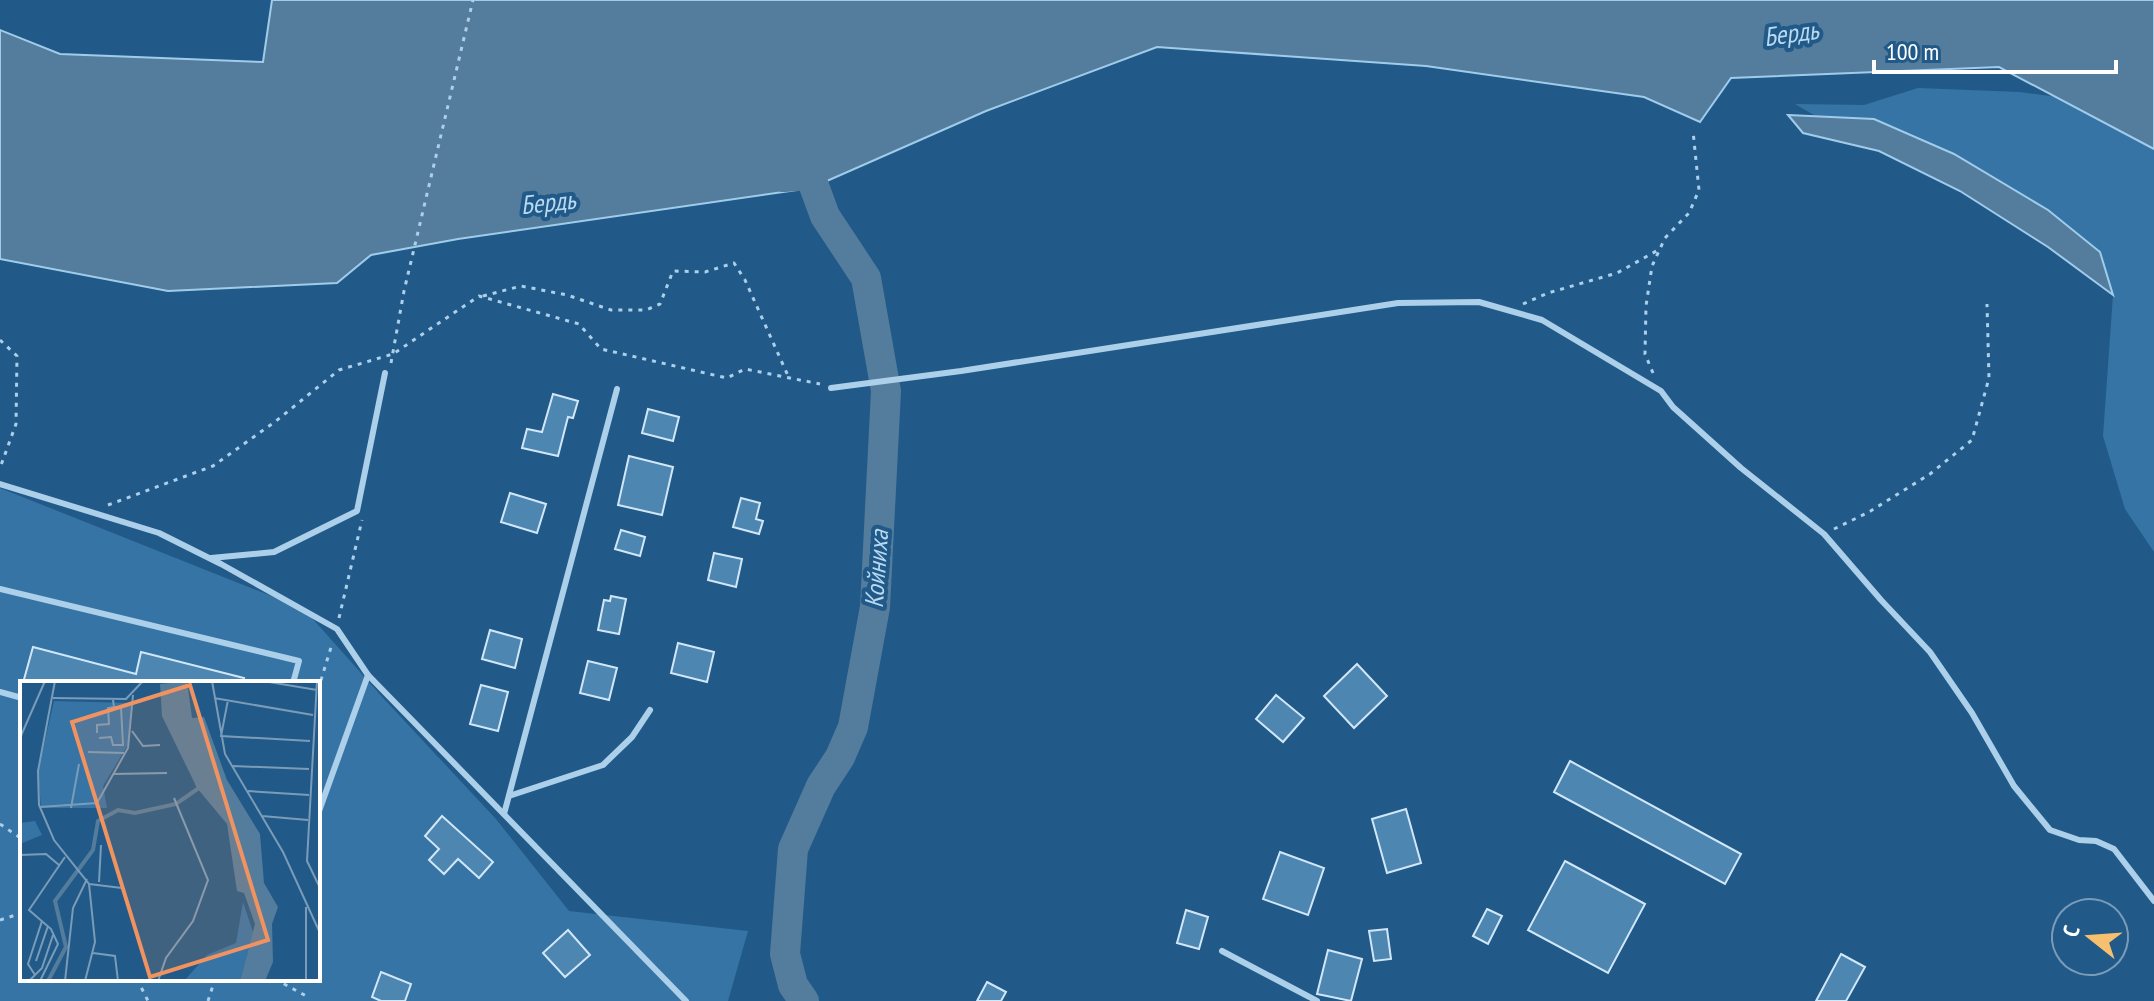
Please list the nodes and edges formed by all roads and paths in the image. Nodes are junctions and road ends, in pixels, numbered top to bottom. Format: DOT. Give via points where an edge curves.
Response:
graph roads {
  1 [pos="473,0"];
  2 [pos="1693,131"];
  3 [pos="1660,249"];
  4 [pos="404,291"];
  5 [pos="479,296"];
  6 [pos="1987,304"];
  7 [pos="1509,310"];
  8 [pos="0,340"];
  9 [pos="385,373"];
  10 [pos="790,379"];
  11 [pos="831,388"];
  12 [pos="617,389"];
  13 [pos="1661,391"];
  14 [pos="0,468"];
  15 [pos="0,484"];
  16 [pos="92,511"];
  17 [pos="1824,534"];
  18 [pos="211,558"];
  19 [pos="0,589"];
  20 [pos="368,675"];
  21 [pos="294,681"];
  22 [pos="0,692"];
  23 [pos="20,697"];
  24 [pos="650,710"];
  25 [pos="509,796"];
  26 [pos="320,808"];
  27 [pos="504,814"];
  28 [pos="0,824"];
  29 [pos="20,838"];
  30 [pos="2154,901"];
  31 [pos="20,914"];
  32 [pos="0,920"];
  33 [pos="1222,951"];
  34 [pos="138,981"];
  35 [pos="214,981"];
  36 [pos="279,981"];
  37 [pos="308,997"];
  38 [pos="148,1001"];
  39 [pos="208,1001"];
  40 [pos="686,1001"];
  41 [pos="1317,1001"];
  1 -- 4 [label="path"];
  2 -- 3 [label="path" via="1699,190 1689,213"];
  3 -- 7 [label="path" via="1617,273"];
  3 -- 13 [label="path" via="1646,306 1645,354"];
  5 -- 10 [label="path" via="579,324 601,349 727,378 745,369"];
  5 -- 10 [label="path" via="521,286 611,310 646,310 660,304 673,271 705,272 734,263"];
  5 -- 16 [label="path" via="393,354 339,370 213,466"];
  6 -- 17 [label="path" via="1989,378 1972,440 1918,482"];
  7 -- 11 [label="lane" via="1479,302 1398,303"];
  7 -- 13 [label="lane" via="1542,320"];
  8 -- 14 [label="path" via="17,356 16,424"];
  9 -- 18 [label="lane" via="357,511 274,552"];
  10 -- 11 [label="path"];
  12 -- 25 [label="lane"];
  13 -- 17 [label="lane" via="1741,468"];
  15 -- 16 [label="lane"];
  16 -- 18 [label="lane" via="159,533"];
  17 -- 30 [label="lane" via="1930,652 2014,786 2050,830 2114,849"];
  18 -- 20 [label="lane" via="337,629"];
  19 -- 21 [label="lane" via="299,661"];
  20 -- 26 [label="lane"];
  20 -- 27 [label="lane"];
  22 -- 23 [label="lane"];
  24 -- 25 [label="lane" via="603,765"];
  25 -- 27 [label="lane"];
  27 -- 40 [label="lane"];
  28 -- 29 [label="path"];
  31 -- 32 [label="path"];
  33 -- 41 [label="lane"];
  34 -- 38 [label="path"];
  35 -- 39 [label="path"];
  36 -- 37 [label="path"];
}
